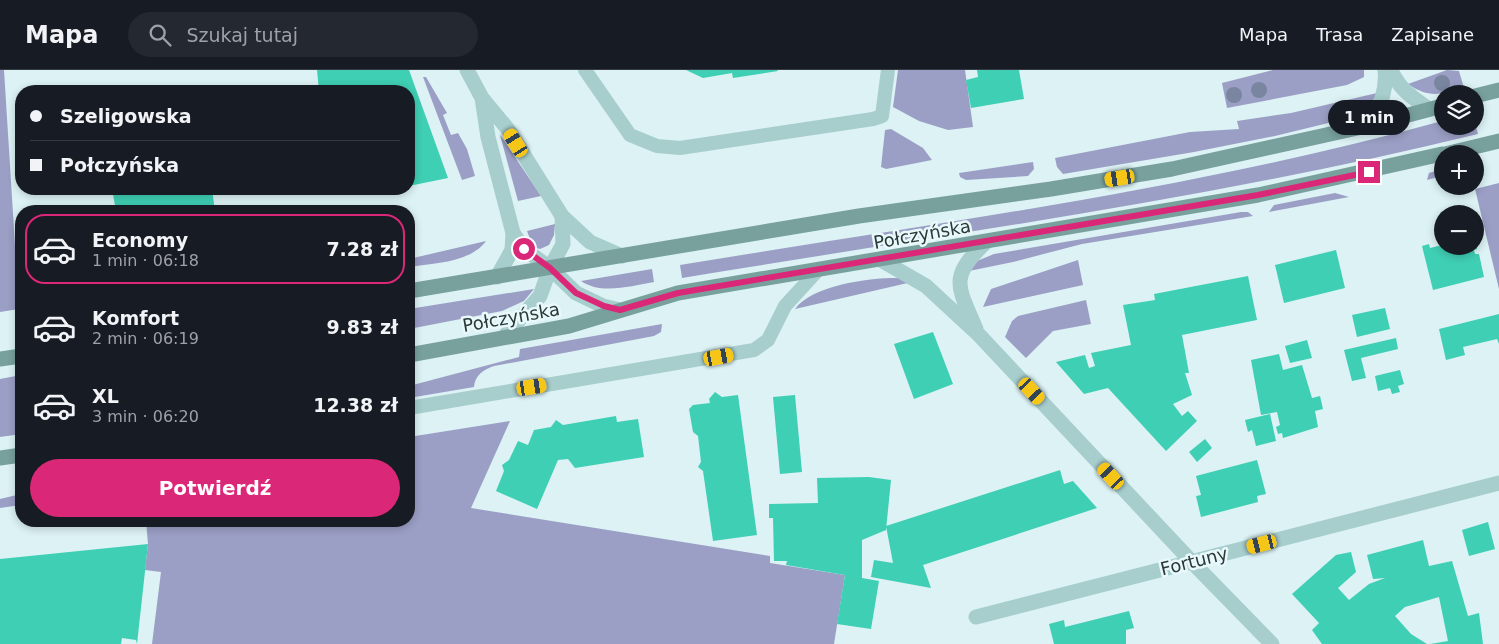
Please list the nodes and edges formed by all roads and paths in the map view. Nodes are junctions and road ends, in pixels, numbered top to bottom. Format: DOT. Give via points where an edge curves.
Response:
graph roads {
  1 [pos="467,70"];
  2 [pos="585,70"];
  3 [pos="888,70"];
  4 [pos="1385,70"];
  5 [pos="1391,70"];
  6 [pos="1499,90"];
  7 [pos="1484,94"];
  8 [pos="482,98"];
  9 [pos="1434,106"];
  10 [pos="1434,108"];
  11 [pos="1371,125"];
  12 [pos="1499,141"];
  13 [pos="1482,145"];
  14 [pos="1434,156"];
  15 [pos="562,216"];
  16 [pos="513,234"];
  17 [pos="986,242"];
  18 [pos="622,256"];
  19 [pos="881,260"];
  20 [pos="550,268"];
  21 [pos="818,270"];
  22 [pos="497,277"];
  23 [pos="415,290"];
  24 [pos="620,310"];
  25 [pos="979,334"];
  26 [pos="504,337"];
  27 [pos="415,354"];
  28 [pos="15,357"];
  29 [pos="0,359"];
  30 [pos="415,407"];
  31 [pos="15,456"];
  32 [pos="0,458"];
  33 [pos="1499,483"];
  34 [pos="1191,561"];
  35 [pos="976,617"];
  36 [pos="1272,644"];
  1 -- 8 [label="street"];
  2 -- 3 [label="lane" via="630,135 657,146 680,148 874,120 882,116"];
  4 -- 11 [label="street" via="1380,106"];
  5 -- 9 [label="street" via="1396,82 1410,96"];
  6 -- 7 [label="main road"];
  8 -- 15 [label="street" via="507,128"];
  8 -- 16 [label="street" via="488,137"];
  10 -- 11 [label="main road, Połczyńska"];
  11 -- 18 [label="main road, Połczyńska" via="1163,171 859,216"];
  12 -- 13 [label="main road, Połczyńska"];
  14 -- 17 [label="main road, Połczyńska" via="1258,195"];
  15 -- 18 [label="street" via="590,242"];
  15 -- 20 [label="street" via="563,244"];
  16 -- 20 [label="street" via="524,249"];
  16 -- 22 [label="street" via="512,250"];
  17 -- 19 [label="main road, Połczyńska"];
  17 -- 25 [label="street" via="970,256 959,280 960,290"];
  18 -- 20 [label="main road, Połczyńska"];
  19 -- 21 [label="main road, Połczyńska"];
  19 -- 25 [label="street" via="926,286"];
  20 -- 22 [label="main road, Połczyńska"];
  20 -- 24 [label="street" via="576,293"];
  20 -- 26 [label="street" via="540,296"];
  21 -- 24 [label="main road, Połczyńska" via="671,295"];
  21 -- 30 [label="lane" via="785,306 768,340 754,350"];
  22 -- 23 [label="main road, Połczyńska"];
  24 -- 26 [label="main road, Połczyńska" via="569,326"];
  25 -- 34 [label="street"];
  26 -- 27 [label="main road, Połczyńska"];
  28 -- 29 [label="main road"];
  31 -- 32 [label="main road"];
  33 -- 34 [label="street, Fortuny"];
  34 -- 35 [label="street, Fortuny"];
  34 -- 36 [label="street"];
}
